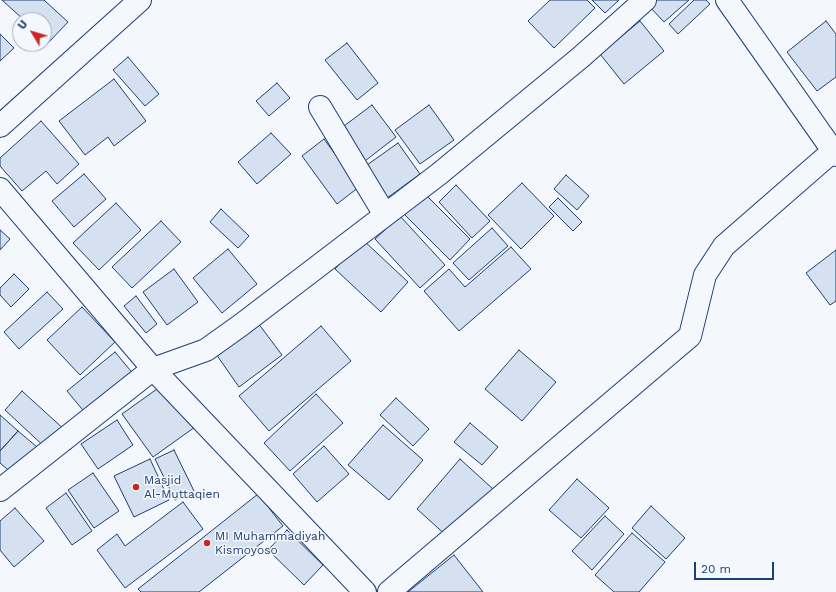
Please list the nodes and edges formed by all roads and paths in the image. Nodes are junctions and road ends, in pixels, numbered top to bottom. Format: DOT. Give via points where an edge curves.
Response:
graph roads {
  1 [pos="140,0"];
  2 [pos="645,0"];
  3 [pos="727,0"];
  4 [pos="320,108"];
  5 [pos="0,126"];
  6 [pos="835,153"];
  7 [pos="0,189"];
  8 [pos="386,215"];
  9 [pos="153,369"];
  10 [pos="0,490"];
  11 [pos="365,592"];
  12 [pos="388,592"];
  1 -- 5 [label="street"];
  2 -- 8 [label="street" via="581,57"];
  3 -- 6 [label="street"];
  4 -- 8 [label="street"];
  6 -- 12 [label="street" via="724,246 705,275 690,336"];
  7 -- 9 [label="street"];
  8 -- 9 [label="street" via="206,350"];
  9 -- 10 [label="street"];
  9 -- 11 [label="street"];
}
